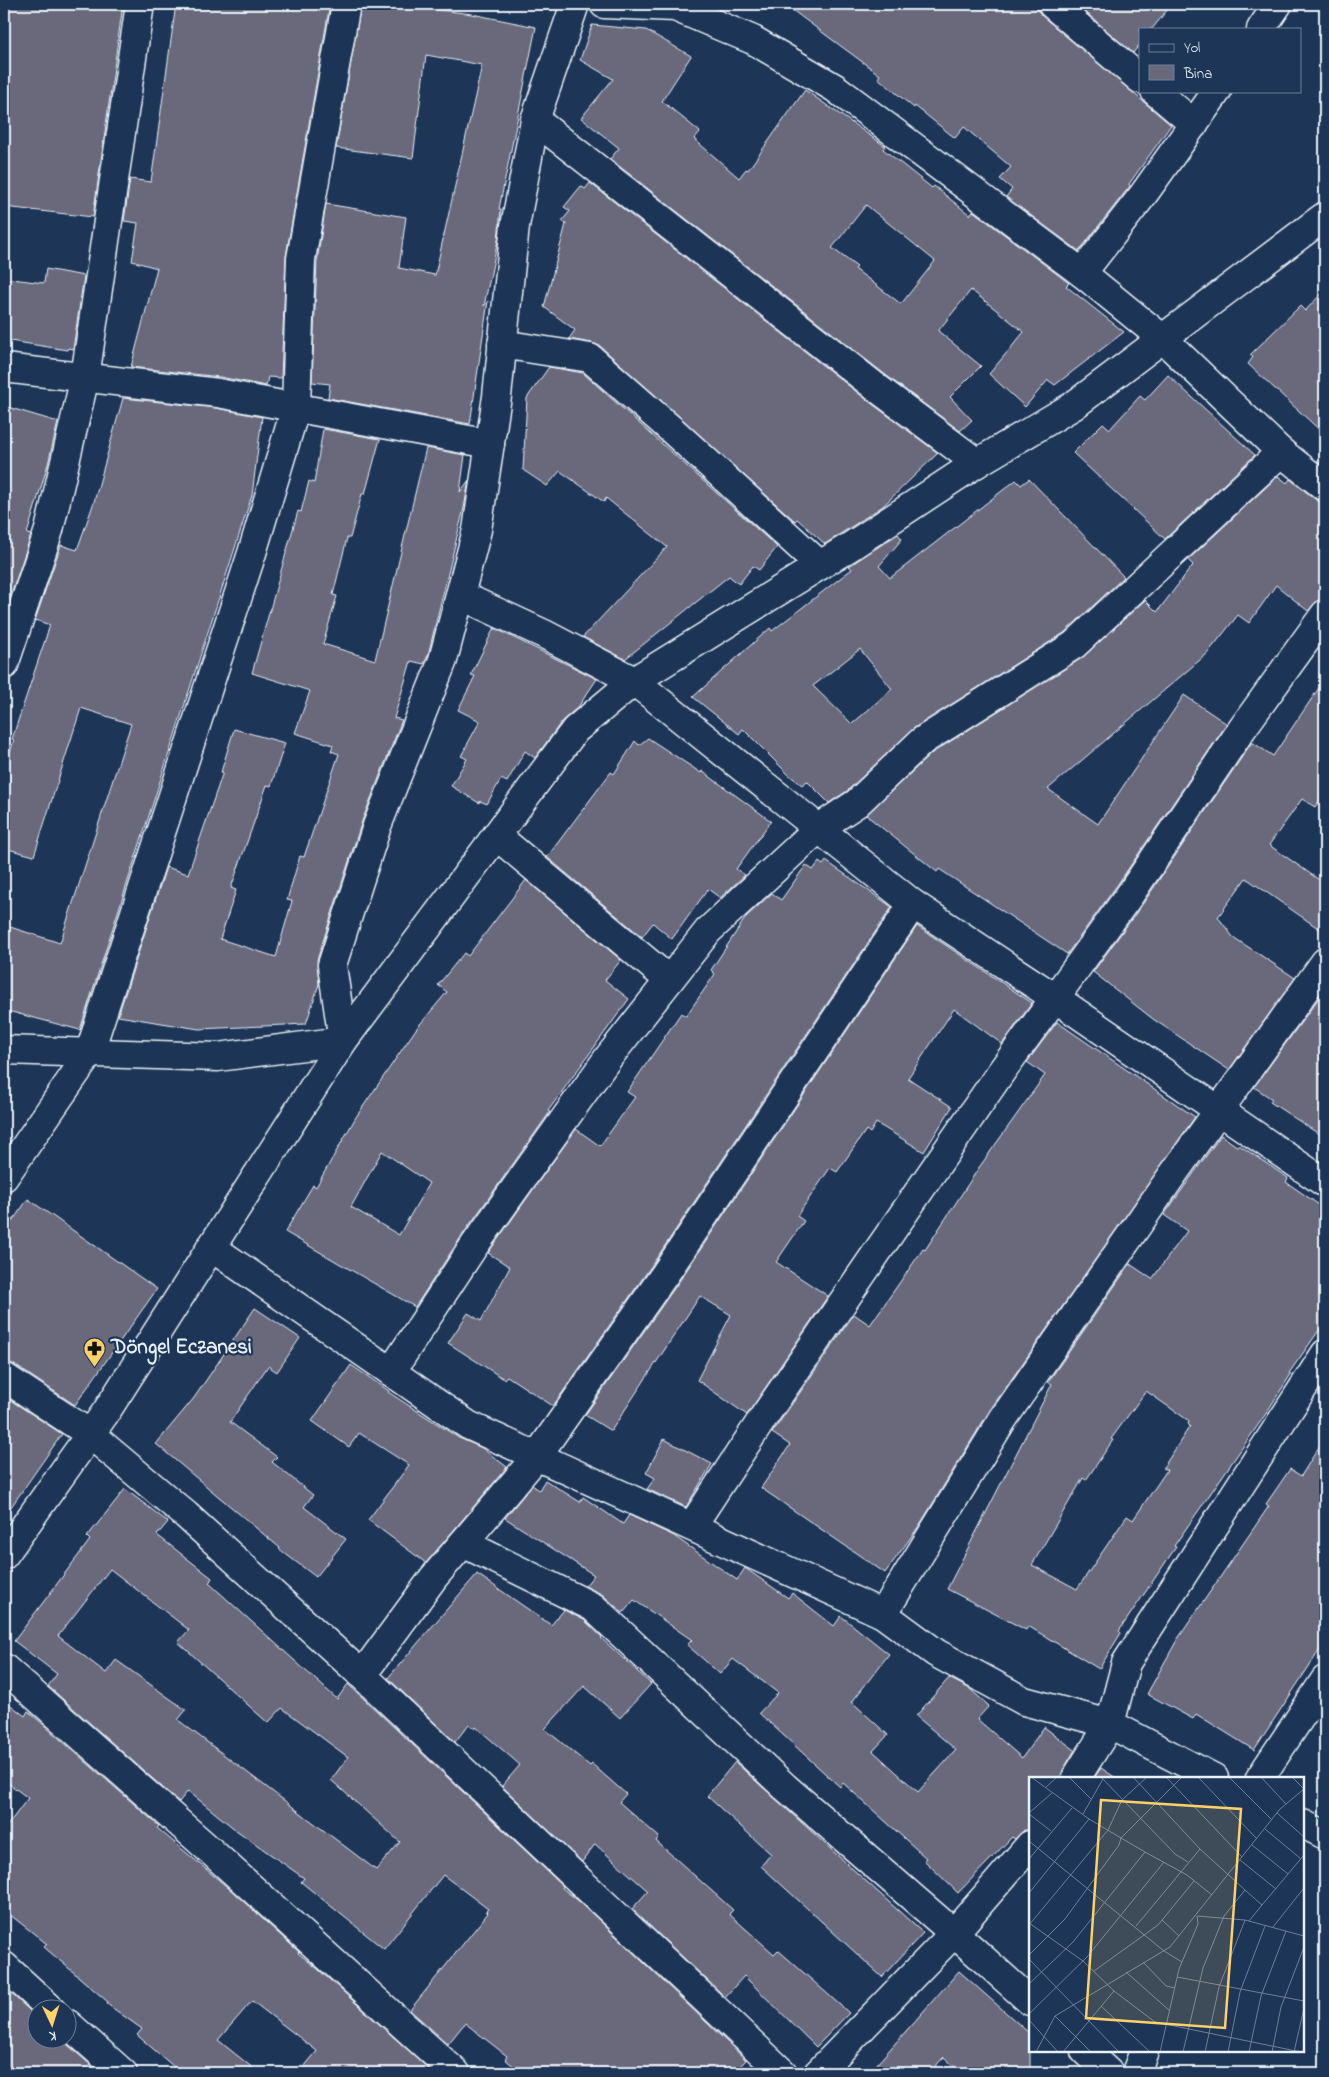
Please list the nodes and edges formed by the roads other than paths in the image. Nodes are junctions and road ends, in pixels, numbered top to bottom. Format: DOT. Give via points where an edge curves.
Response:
graph roads {
  1 [pos="140,4"];
  2 [pos="346,4"];
  3 [pos="575,4"];
  4 [pos="604,4"];
  5 [pos="1052,4"];
  6 [pos="1278,4"];
  7 [pos="1262,28"];
  8 [pos="1139,78"];
  9 [pos="1156,92"];
  10 [pos="1216,92"];
  11 [pos="535,120"];
  12 [pos="1194,124"];
  13 [pos="1325,216"];
  14 [pos="1082,273"];
  15 [pos="1163,339"];
  16 [pos="502,344"];
  17 [pos="4,368"];
  18 [pos="85,377"];
  19 [pos="296,407"];
  20 [pos="490,444"];
  21 [pos="1281,452"];
  22 [pos="977,463"];
  23 [pos="1325,487"];
  24 [pos="820,566"];
  25 [pos="460,595"];
  26 [pos="1325,614"];
  27 [pos="4,665"];
  28 [pos="634,681"];
  29 [pos="819,828"];
  30 [pos="497,836"];
  31 [pos="913,904"];
  32 [pos="1325,962"];
  33 [pos="669,980"];
  34 [pos="1055,998"];
  35 [pos="343,1041"];
  36 [pos="4,1050"];
  37 [pos="89,1054"];
  38 [pos="1219,1111"];
  39 [pos="4,1178"];
  40 [pos="1325,1183"];
  41 [pos="211,1247"];
  42 [pos="1325,1354"];
  43 [pos="391,1372"];
  44 [pos="4,1377"];
  45 [pos="90,1434"];
  46 [pos="537,1456"];
  47 [pos="692,1526"];
  48 [pos="463,1543"];
  49 [pos="4,1555"];
  50 [pos="883,1614"];
  51 [pos="4,1668"];
  52 [pos="362,1675"];
  53 [pos="1325,1680"];
  54 [pos="1110,1724"];
  55 [pos="1077,1777"];
  56 [pos="1212,1777"];
  57 [pos="1261,1777"];
  58 [pos="1304,1824"];
  59 [pos="1325,1835"];
  60 [pos="1029,1846"];
  61 [pos="954,1933"];
  62 [pos="4,1966"];
  63 [pos="41,2000"];
  64 [pos="1029,2000"];
  65 [pos="78,2033"];
  66 [pos="1086,2052"];
  67 [pos="1144,2052"];
  68 [pos="123,2073"];
  69 [pos="456,2073"];
  70 [pos="784,2073"];
  71 [pos="818,2073"];
  72 [pos="1109,2073"];
  73 [pos="1136,2073"];
  1 -- 18 [label="street"];
  2 -- 19 [label="street" via="301,259"];
  3 -- 11 [label="street"];
  4 -- 14 [label="street" via="675,7 754,40 835,88"];
  5 -- 8 [label="street"];
  6 -- 7 [label="street"];
  9 -- 12 [label="street"];
  10 -- 12 [label="street"];
  11 -- 16 [label="street" via="515,226"];
  11 -- 22 [label="street"];
  12 -- 14 [label="street"];
  13 -- 15 [label="street"];
  14 -- 15 [label="street"];
  15 -- 21 [label="street"];
  15 -- 22 [label="street" via="1073,406"];
  16 -- 20 [label="street"];
  16 -- 24 [label="street" via="590,358"];
  17 -- 18 [label="street"];
  18 -- 19 [label="street" via="218,393"];
  18 -- 27 [label="street" via="49,530"];
  19 -- 20 [label="street"];
  19 -- 37 [label="street" via="252,554"];
  20 -- 25 [label="street" via="477,530"];
  21 -- 23 [label="street"];
  21 -- 29 [label="street" via="1074,645 922,741 857,804"];
  22 -- 24 [label="street"];
  24 -- 28 [label="street"];
  25 -- 28 [label="street"];
  25 -- 35 [label="street" via="443,660 377,826 332,964"];
  26 -- 34 [label="street"];
  28 -- 29 [label="street"];
  28 -- 30 [label="street" via="575,730"];
  29 -- 31 [label="street"];
  29 -- 33 [label="street" via="708,931"];
  30 -- 33 [label="street"];
  30 -- 35 [label="street"];
  31 -- 34 [label="street"];
  31 -- 46 [label="street" via="665,1274"];
  32 -- 38 [label="street"];
  33 -- 43 [label="street" via="608,1058 474,1246"];
  34 -- 38 [label="street"];
  34 -- 47 [label="street" via="774,1402"];
  35 -- 37 [label="street" via="218,1057"];
  35 -- 41 [label="street"];
  36 -- 37 [label="street"];
  37 -- 39 [label="street"];
  38 -- 40 [label="street"];
  38 -- 50 [label="street" via="1003,1418"];
  41 -- 43 [label="street"];
  41 -- 45 [label="street"];
  42 -- 54 [label="street" via="1126,1663"];
  43 -- 46 [label="street" via="468,1425"];
  44 -- 45 [label="street"];
  45 -- 49 [label="street"];
  45 -- 52 [label="street" via="186,1515"];
  46 -- 47 [label="street"];
  46 -- 48 [label="street"];
  47 -- 50 [label="street"];
  48 -- 52 [label="street"];
  48 -- 61 [label="street" via="593,1607 784,1786"];
  50 -- 54 [label="street" via="936,1653 1024,1701"];
  51 -- 69 [label="street"];
  52 -- 70 [label="street"];
  53 -- 57 [label="street"];
  54 -- 55 [label="street"];
  54 -- 56 [label="street"];
  58 -- 59 [label="street"];
  60 -- 61 [label="street"];
  61 -- 64 [label="street"];
  61 -- 71 [label="street"];
  62 -- 63 [label="street"];
  65 -- 68 [label="street"];
  66 -- 72 [label="street"];
  67 -- 73 [label="street"];
}
